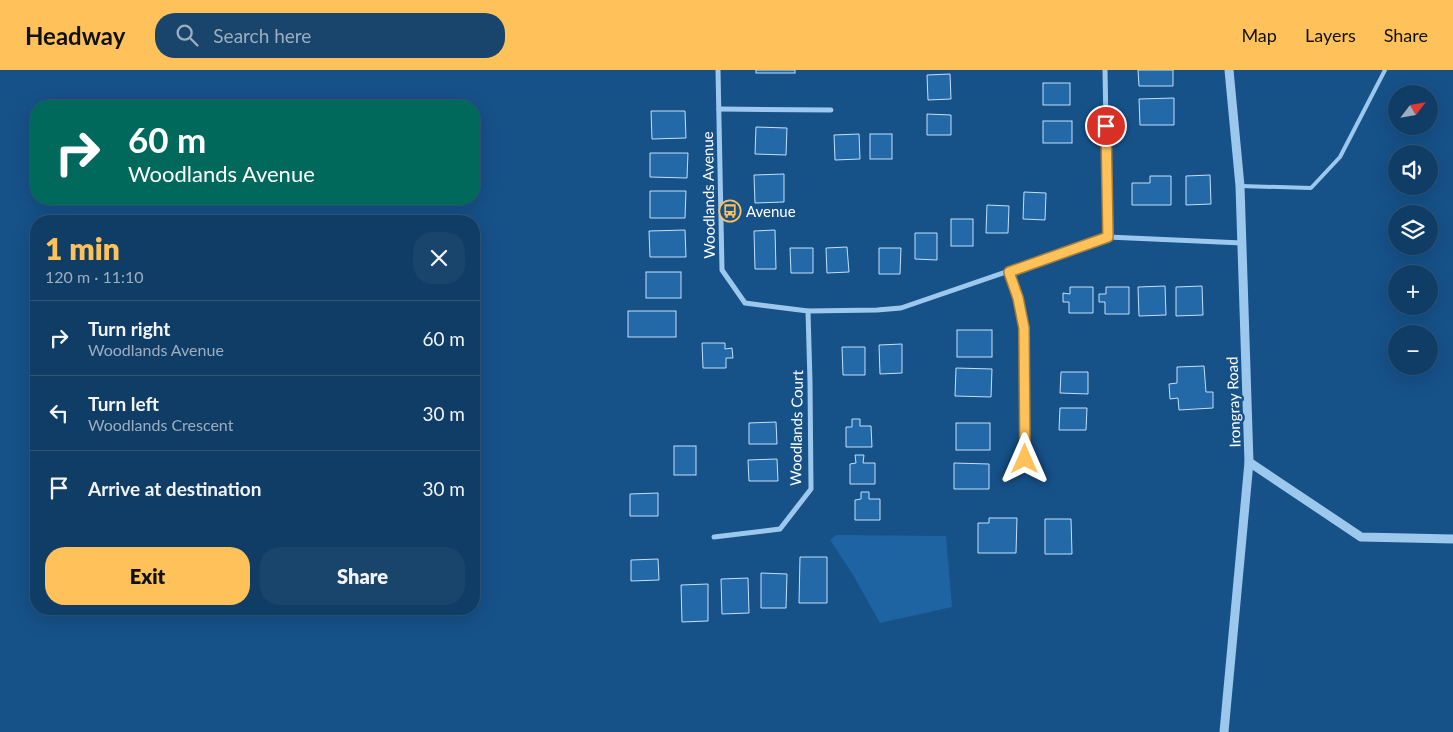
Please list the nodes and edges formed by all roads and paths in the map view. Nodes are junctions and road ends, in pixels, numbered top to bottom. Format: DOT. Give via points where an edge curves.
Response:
graph roads {
  1 [pos="718,70"];
  2 [pos="1105,70"];
  3 [pos="1229,70"];
  4 [pos="1385,70"];
  5 [pos="719,109"];
  6 [pos="831,110"];
  7 [pos="1240,186"];
  8 [pos="1108,237"];
  9 [pos="1242,243"];
  10 [pos="1009,272"];
  11 [pos="808,311"];
  12 [pos="1025,459"];
  13 [pos="1249,462"];
  14 [pos="714,537"];
  15 [pos="1453,539"];
  16 [pos="1224,732"];
  1 -- 5 [label="street, Woodlands Avenue"];
  2 -- 8 [label="street"];
  3 -- 7 [label="street, Irongray Road"];
  4 -- 7 [label="lane" via="1340,157 1311,188"];
  5 -- 6 [label="street, Woodlands Avenue"];
  5 -- 11 [label="street, Woodlands Avenue" via="722,270 744,303"];
  7 -- 9 [label="street, Irongray Road"];
  8 -- 9 [label="street, Woodlands Avenue"];
  8 -- 10 [label="street, Woodlands Avenue"];
  9 -- 13 [label="street, Irongray Road"];
  10 -- 11 [label="street, Woodlands Avenue" via="901,308"];
  10 -- 12 [label="street" via="1024,328"];
  11 -- 14 [label="street, Woodlands Court" via="811,489 780,529"];
  13 -- 15 [label="street" via="1361,536"];
  13 -- 16 [label="street, Irongray Road"];
}
